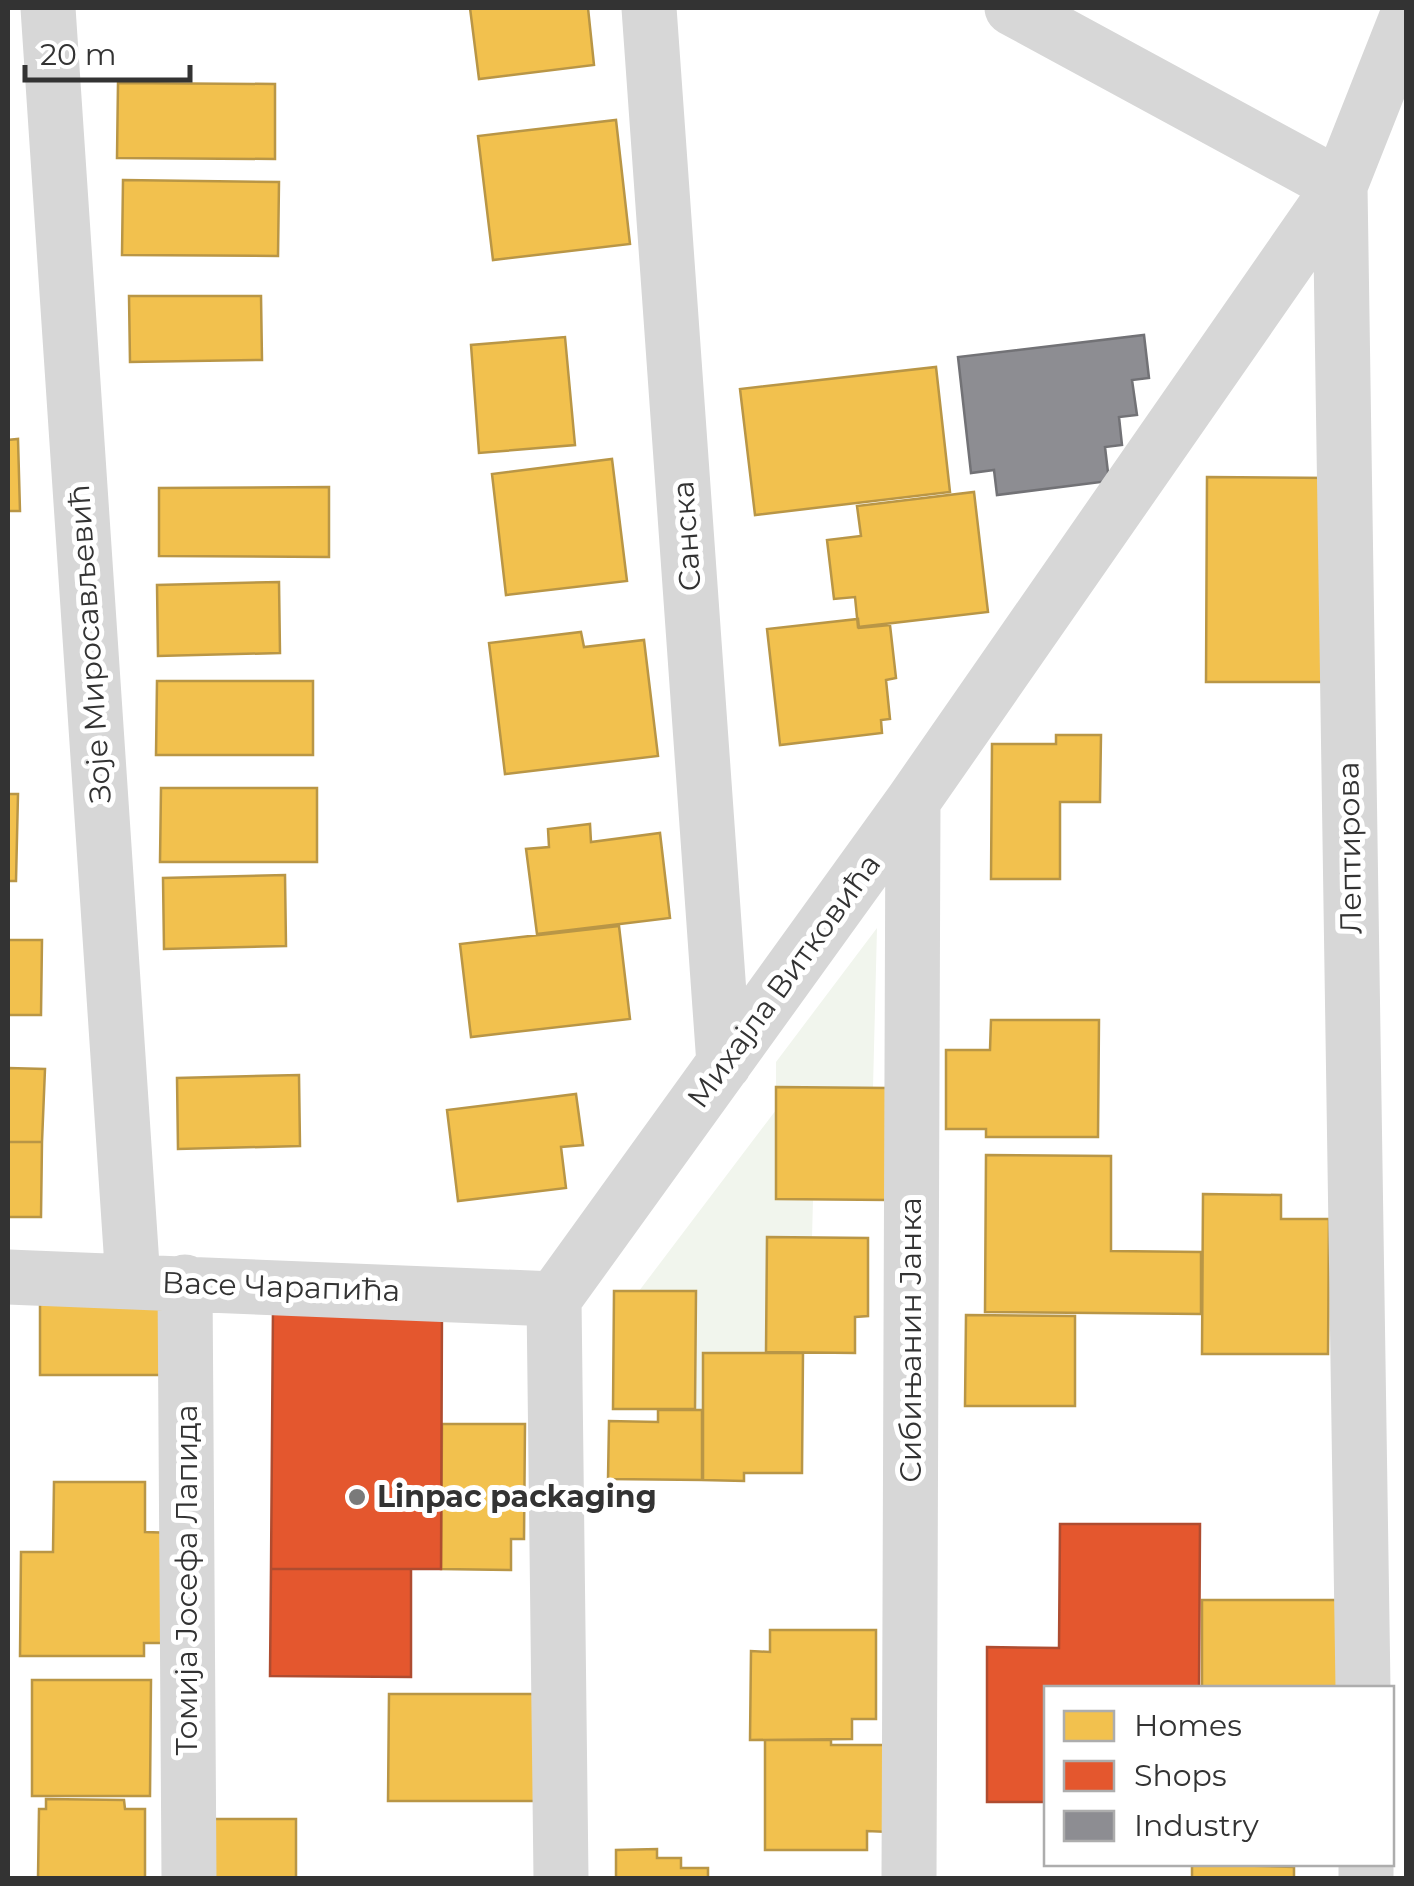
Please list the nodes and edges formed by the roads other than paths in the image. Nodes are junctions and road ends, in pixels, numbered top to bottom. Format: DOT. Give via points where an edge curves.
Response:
graph roads {
  1 [pos="48,8"];
  2 [pos="649,8"];
  3 [pos="1012,8"];
  4 [pos="1406,19"];
  5 [pos="1340,186"];
  6 [pos="914,801"];
  7 [pos="724,1064"];
  8 [pos="8,1278"];
  9 [pos="159,1282"];
  10 [pos="554,1300"];
  11 [pos="1363,1686"];
  12 [pos="188,1878"];
  13 [pos="561,1878"];
  14 [pos="909,1878"];
  1 -- 9 [label="street, Зоје Миросављевић"];
  2 -- 7 [label="street, Санска"];
  3 -- 5 [label="street"];
  4 -- 5 [label="street, Лептирова"];
  5 -- 6 [label="street, Михајла Витковића"];
  5 -- 11 [label="street, Лептирова"];
  6 -- 7 [label="street, Михајла Витковића"];
  6 -- 14 [label="street, Сибињанин Јанка"];
  7 -- 10 [label="street, Михајла Витковића"];
  8 -- 9 [label="street, Васе Чарапића"];
  9 -- 10 [label="street, Васе Чарапића"];
  9 -- 12 [label="street, Томија Јосефа Лапида"];
  10 -- 13 [label="street"];
}
